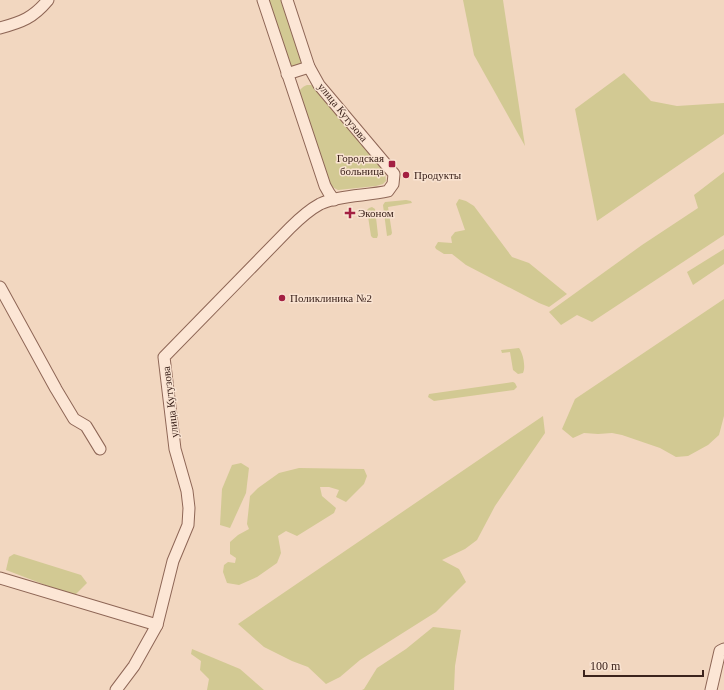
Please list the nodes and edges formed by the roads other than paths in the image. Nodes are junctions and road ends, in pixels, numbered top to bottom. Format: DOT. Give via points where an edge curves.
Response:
graph roads {
  1 [pos="48,0"];
  2 [pos="263,0"];
  3 [pos="287,0"];
  4 [pos="0,28"];
  5 [pos="309,67"];
  6 [pos="287,74"];
  7 [pos="334,200"];
  8 [pos="0,287"];
  9 [pos="100,449"];
  10 [pos="0,578"];
  11 [pos="157,625"];
  12 [pos="724,649"];
  13 [pos="116,690"];
  14 [pos="711,690"];
  1 -- 4 [label="street" via="38,11 20,23"];
  2 -- 6 [label="street"];
  3 -- 5 [label="street, улица Кутузова"];
  5 -- 6 [label="street"];
  5 -- 7 [label="street, улица Кутузова" via="319,85 394,174 393,184 388,191"];
  6 -- 7 [label="street" via="325,186"];
  7 -- 11 [label="street, улица Кутузова" via="309,211 290,228 164,357 175,449 189,508 188,525 173,561"];
  8 -- 9 [label="street" via="74,419 86,426"];
  10 -- 11 [label="street"];
  11 -- 13 [label="street" via="134,666"];
  12 -- 14 [label="street" via="720,651"];
}
